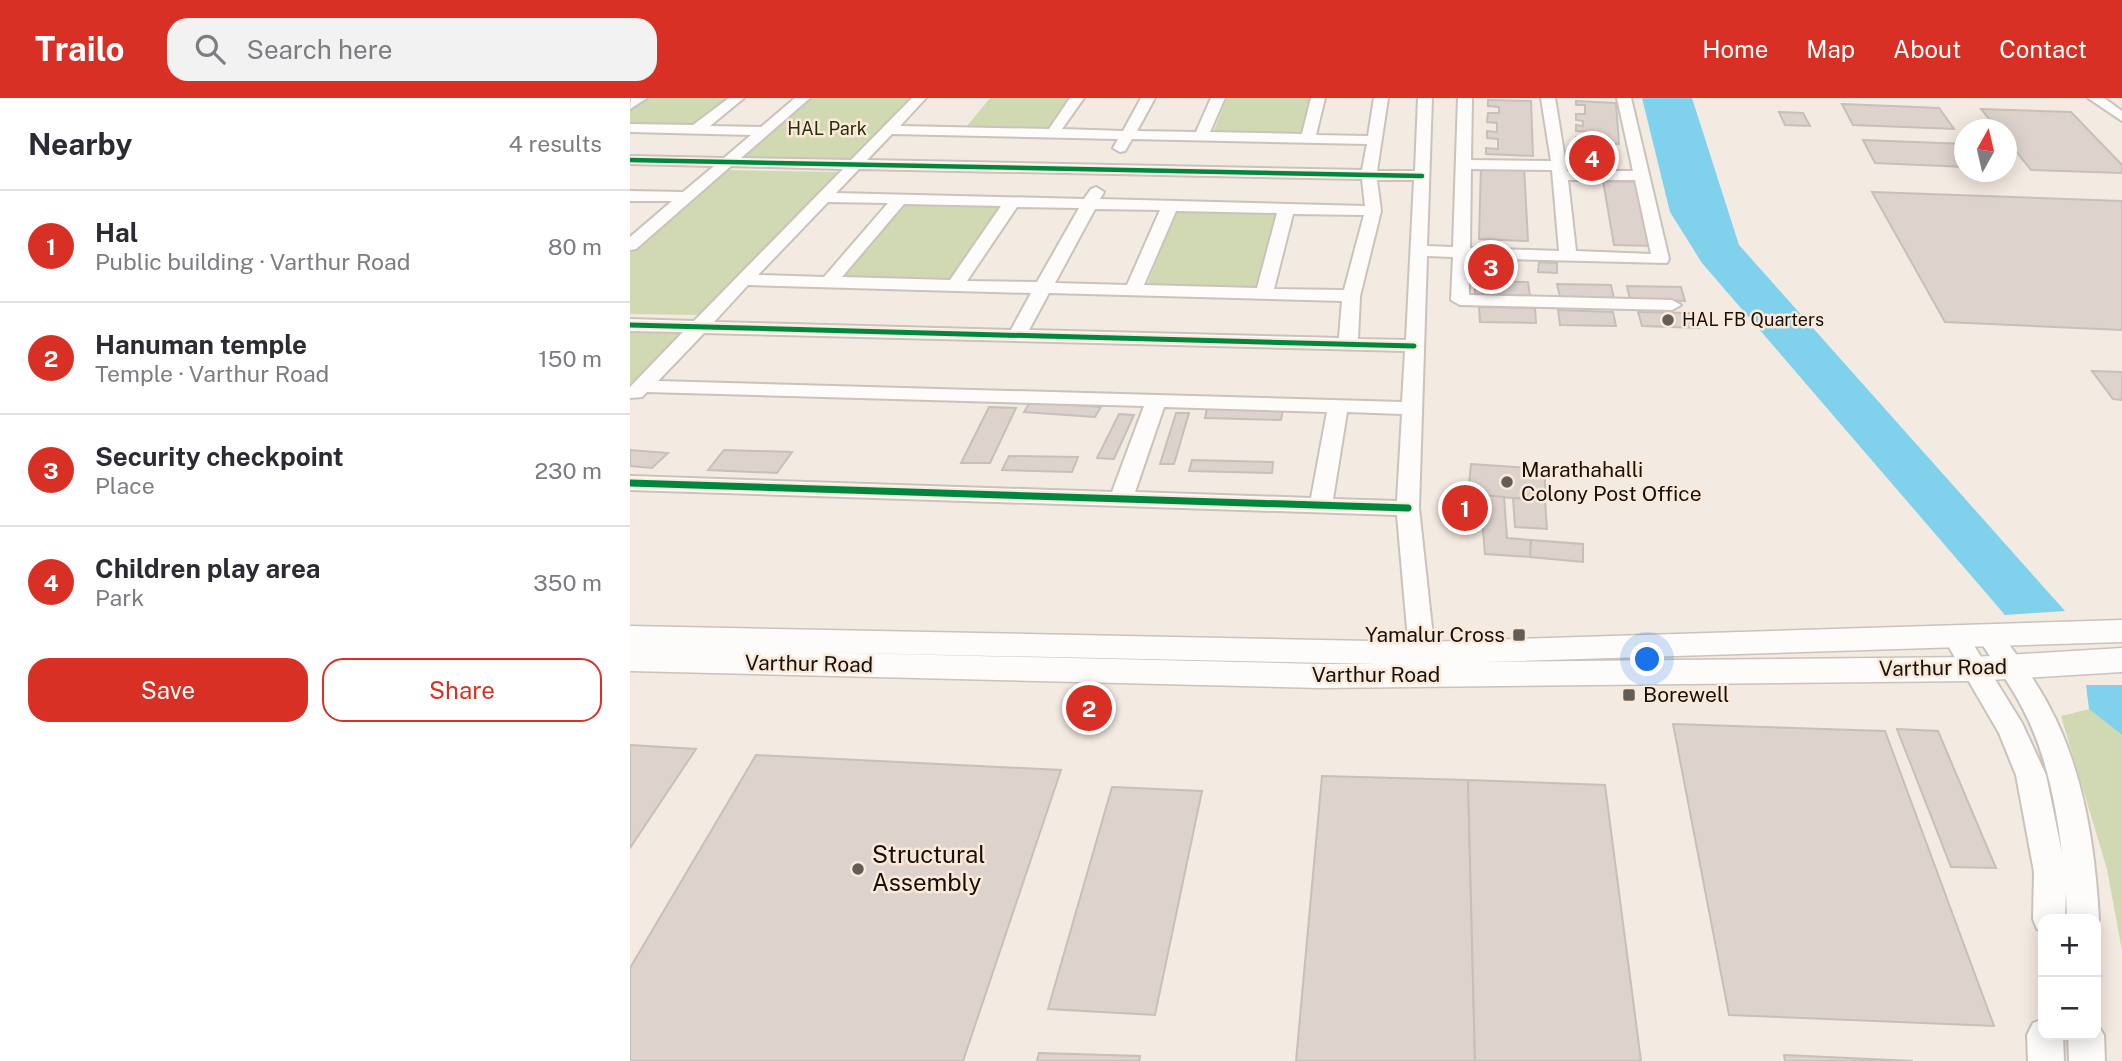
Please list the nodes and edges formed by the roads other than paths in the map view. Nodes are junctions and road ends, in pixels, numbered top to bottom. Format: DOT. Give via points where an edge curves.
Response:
graph roads {
  1 [pos="640,98"];
  2 [pos="737,98"];
  3 [pos="803,98"];
  4 [pos="919,98"];
  5 [pos="1077,98"];
  6 [pos="1148,98"];
  7 [pos="1218,98"];
  8 [pos="1318,98"];
  9 [pos="1381,98"];
  10 [pos="1425,98"];
  11 [pos="1465,98"];
  12 [pos="1548,98"];
  13 [pos="1624,98"];
  14 [pos="2095,98"];
  15 [pos="2108,98"];
  16 [pos="630,105"];
  17 [pos="2122,108"];
  18 [pos="2122,117"];
  19 [pos="630,128"];
  20 [pos="696,130"];
  21 [pos="889,130"];
  22 [pos="764,131"];
  23 [pos="1053,133"];
  24 [pos="1127,135"];
  25 [pos="1201,136"];
  26 [pos="1308,139"];
  27 [pos="1376,140"];
  28 [pos="630,160"];
  29 [pos="728,162"];
  30 [pos="1466,163"];
  31 [pos="855,164"];
  32 [pos="1108,170"];
  33 [pos="1559,171"];
  34 [pos="1369,175"];
  35 [pos="1422,176"];
  36 [pos="1644,176"];
  37 [pos="630,196"];
  38 [pos="686,197"];
  39 [pos="824,197"];
  40 [pos="900,199"];
  41 [pos="1012,202"];
  42 [pos="1089,204"];
  43 [pos="1170,206"];
  44 [pos="1286,209"];
  45 [pos="1373,211"];
  46 [pos="630,245"];
  47 [pos="1418,251"];
  48 [pos="1461,252"];
  49 [pos="1568,255"];
  50 [pos="744,280"];
  51 [pos="829,282"];
  52 [pos="955,285"];
  53 [pos="1043,288"];
  54 [pos="1133,290"];
  55 [pos="1264,294"];
  56 [pos="1351,296"];
  57 [pos="1672,305"];
  58 [pos="630,325"];
  59 [pos="698,327"];
  60 [pos="1017,335"];
  61 [pos="1348,344"];
  62 [pos="1414,346"];
  63 [pos="636,392"];
  64 [pos="1156,401"];
  65 [pos="1338,406"];
  66 [pos="1412,408"];
  67 [pos="630,484"];
  68 [pos="1121,499"];
  69 [pos="1321,505"];
  70 [pos="1408,508"];
  71 [pos="2122,631"];
  72 [pos="1990,636"];
  73 [pos="630,637"];
  74 [pos="1956,637"];
  75 [pos="630,659"];
  76 [pos="2122,660"];
  77 [pos="1423,664"];
  78 [pos="2008,667"];
  79 [pos="1974,669"];
  80 [pos="2049,914"];
  81 [pos="2083,914"];
  82 [pos="2045,1040"];
  83 [pos="2086,1040"];
  84 [pos="2046,1061"];
  85 [pos="2087,1061"];
  1 -- 16 [label="street"];
  2 -- 20 [label="street"];
  3 -- 22 [label="street"];
  4 -- 21 [label="street"];
  5 -- 23 [label="street"];
  6 -- 24 [label="street"];
  7 -- 25 [label="street"];
  8 -- 26 [label="street"];
  9 -- 27 [label="street"];
  10 -- 35 [label="street"];
  11 -- 30 [label="street"];
  12 -- 33 [label="street"];
  13 -- 36 [label="street"];
  14 -- 18 [label="street"];
  15 -- 17 [label="street"];
  19 -- 20 [label="street"];
  20 -- 22 [label="street"];
  21 -- 23 [label="street"];
  21 -- 31 [label="street"];
  22 -- 29 [label="street"];
  23 -- 24 [label="street"];
  24 -- 25 [label="street"];
  24 -- 32 [label="street"];
  25 -- 26 [label="street"];
  26 -- 27 [label="street"];
  27 -- 34 [label="street"];
  28 -- 29 [label="street"];
  29 -- 31 [label="street"];
  29 -- 38 [label="street"];
  30 -- 33 [label="street"];
  30 -- 48 [label="street"];
  31 -- 32 [label="street"];
  31 -- 39 [label="street"];
  32 -- 34 [label="street"];
  32 -- 42 [label="street"];
  33 -- 36 [label="street"];
  33 -- 49 [label="street"];
  34 -- 35 [label="street"];
  34 -- 45 [label="street"];
  35 -- 47 [label="street"];
  36 -- 49 [label="street" via="1661,259"];
  37 -- 38 [label="street"];
  38 -- 46 [label="street"];
  39 -- 40 [label="street"];
  39 -- 50 [label="street"];
  40 -- 41 [label="street"];
  40 -- 51 [label="street"];
  41 -- 42 [label="street"];
  41 -- 52 [label="street"];
  42 -- 43 [label="street"];
  42 -- 53 [label="street"];
  43 -- 44 [label="street"];
  43 -- 54 [label="street"];
  44 -- 45 [label="street"];
  44 -- 55 [label="street"];
  45 -- 56 [label="street"];
  47 -- 48 [label="street"];
  47 -- 62 [label="street"];
  48 -- 49 [label="street"];
  48 -- 57 [label="street" via="1460,300"];
  50 -- 51 [label="street"];
  50 -- 59 [label="street"];
  51 -- 52 [label="street"];
  52 -- 53 [label="street"];
  53 -- 54 [label="street"];
  53 -- 60 [label="street"];
  54 -- 55 [label="street"];
  55 -- 56 [label="street"];
  56 -- 61 [label="street"];
  58 -- 59 [label="street"];
  59 -- 60 [label="street"];
  59 -- 63 [label="street"];
  60 -- 61 [label="street"];
  61 -- 62 [label="street"];
  62 -- 66 [label="street"];
  63 -- 64 [label="street"];
  64 -- 65 [label="street"];
  64 -- 68 [label="street"];
  65 -- 66 [label="street"];
  65 -- 69 [label="street"];
  66 -- 70 [label="street"];
  67 -- 68 [label="street"];
  68 -- 69 [label="street"];
  69 -- 70 [label="street"];
  70 -- 77 [label="street"];
  71 -- 72 [label="main road, Varthur Road"];
  72 -- 74 [label="main road, Varthur Road"];
  72 -- 78 [label="street"];
  73 -- 77 [label="main road, Varthur Road"];
  74 -- 77 [label="main road, Varthur Road"];
  74 -- 79 [label="street"];
  75 -- 77 [label="main road, Varthur Road" via="1320,676"];
  76 -- 78 [label="main road, Varthur Road"];
  77 -- 79 [label="main road, Varthur Road"];
  78 -- 79 [label="main road, Varthur Road"];
  78 -- 81 [label="street" via="2037,709 2062,775 2082,877"];
  79 -- 80 [label="street" via="2012,731 2031,775 2050,872"];
  82 -- 84 [label="street"];
  83 -- 85 [label="street"];
}
